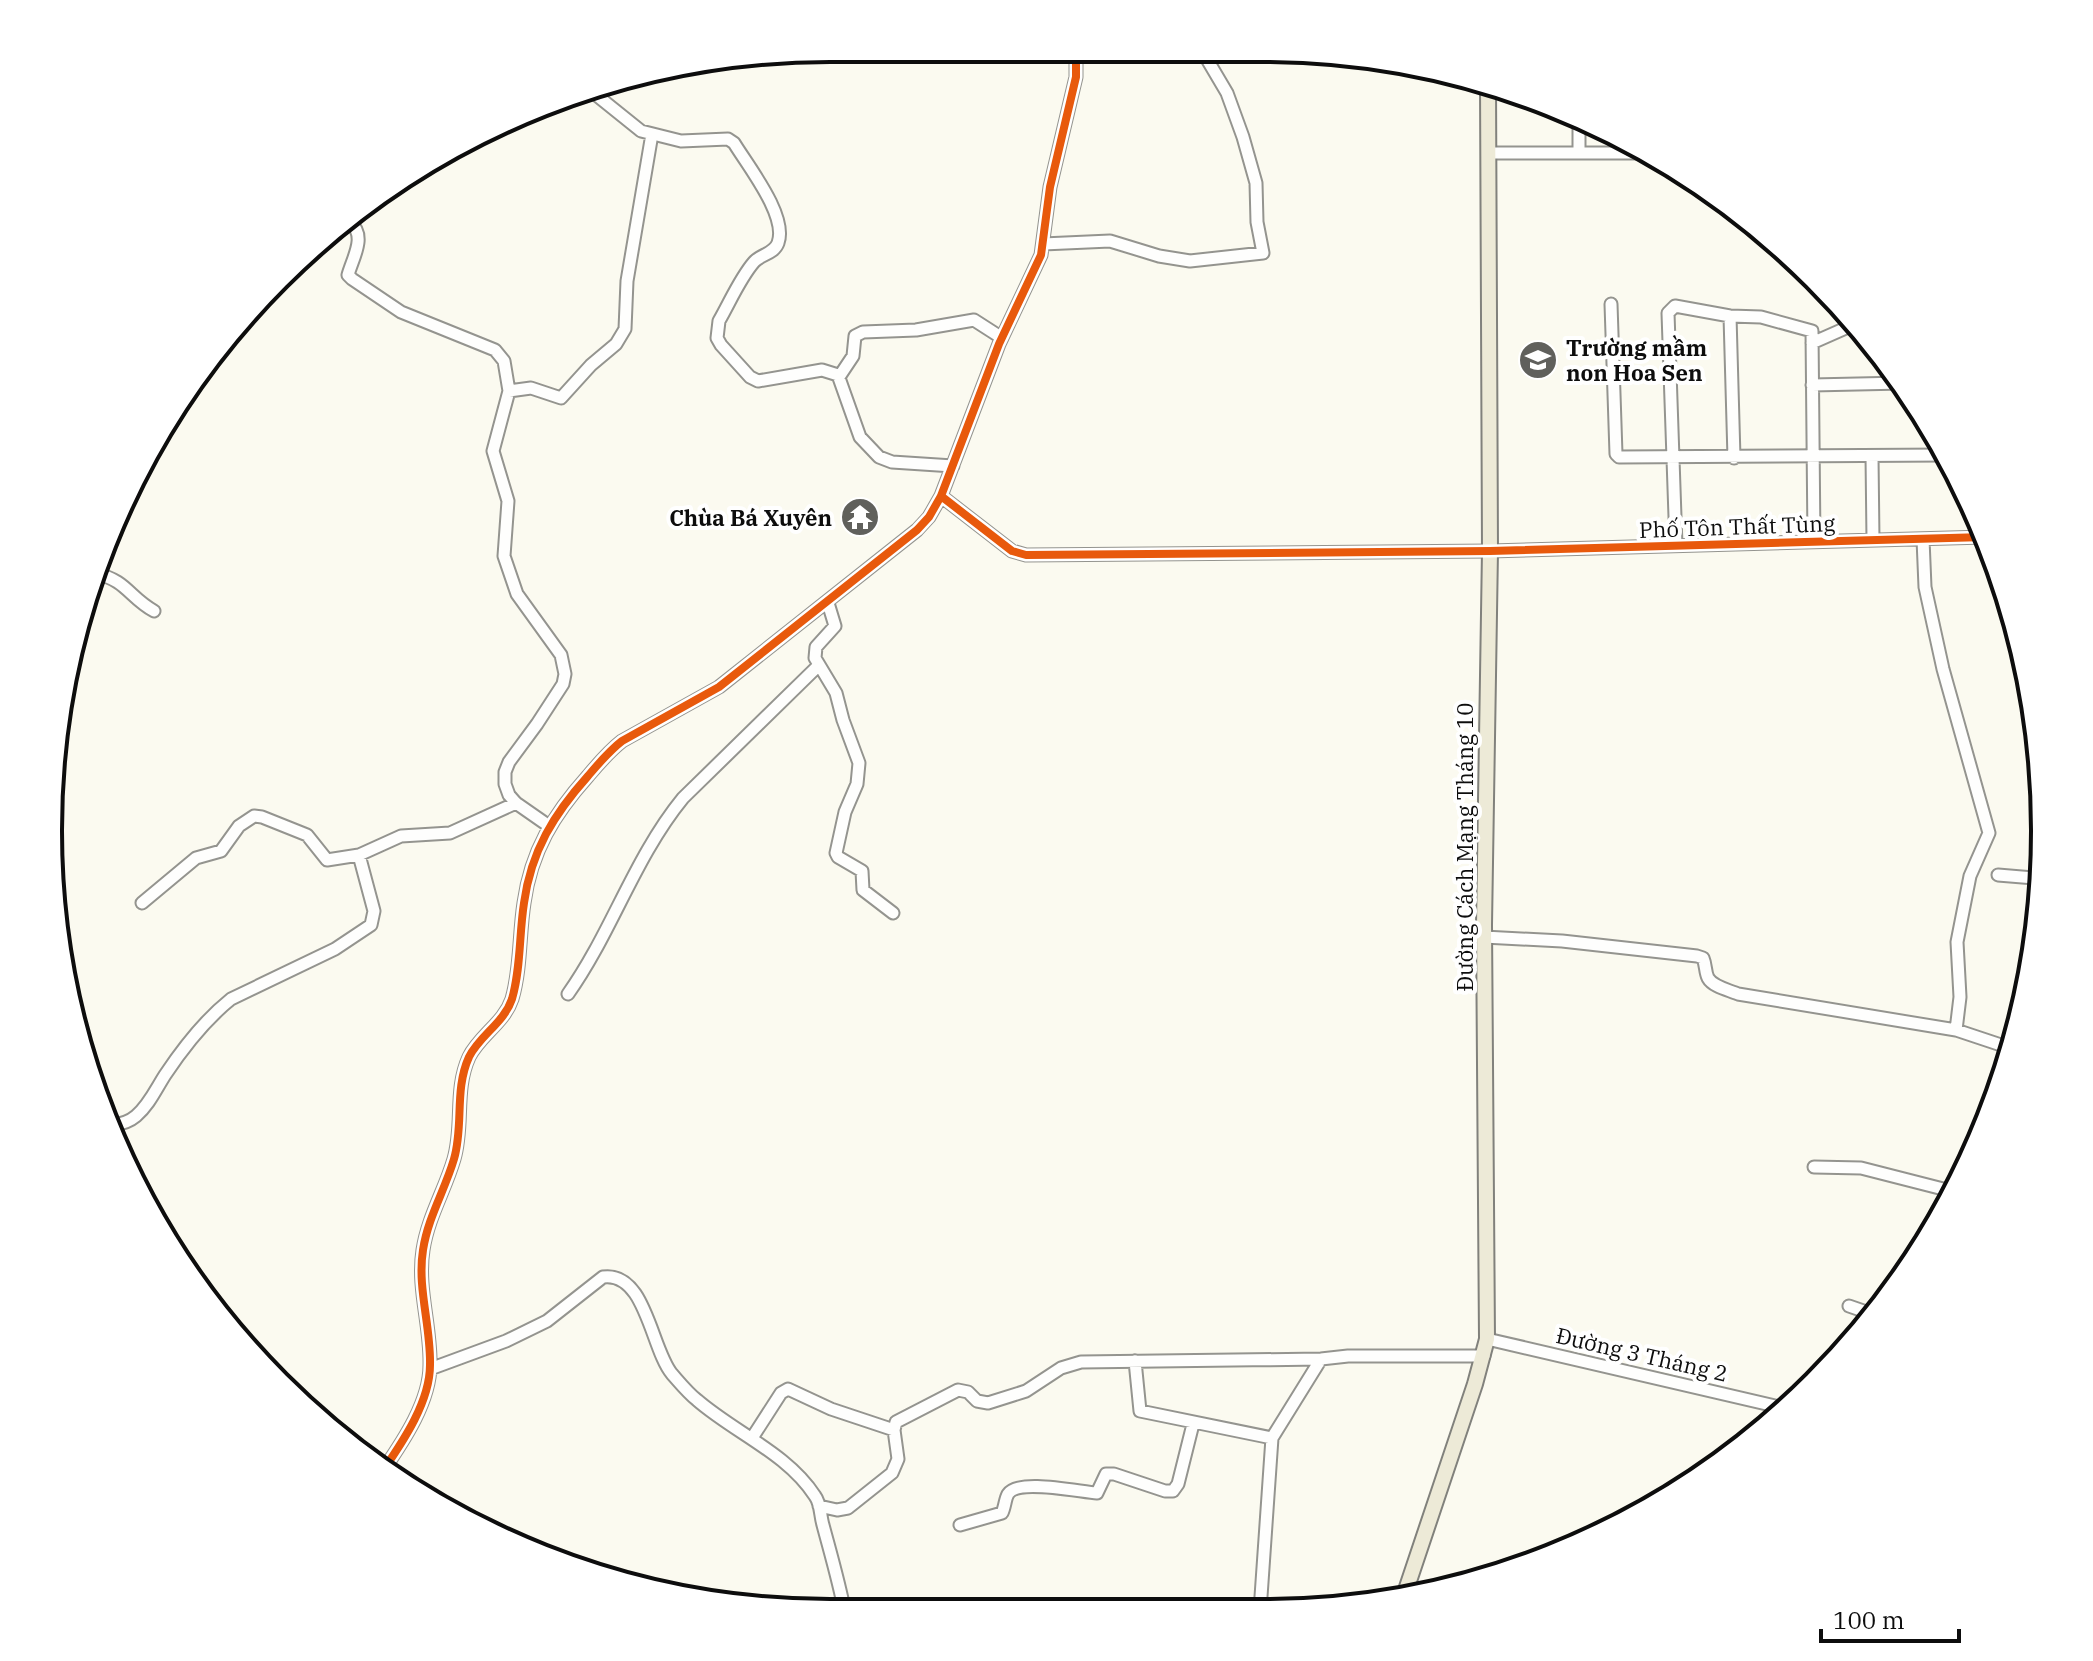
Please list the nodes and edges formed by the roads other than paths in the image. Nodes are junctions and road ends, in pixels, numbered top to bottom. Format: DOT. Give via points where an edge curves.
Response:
graph roads {
  1 [pos="1076,62"];
  2 [pos="1209,62"];
  3 [pos="1488,96"];
  4 [pos="600,98"];
  5 [pos="1579,130"];
  6 [pos="652,134"];
  7 [pos="1579,152"];
  8 [pos="1490,153"];
  9 [pos="1624,153"];
  10 [pos="356,226"];
  11 [pos="1043,244"];
  12 [pos="1611,304"];
  13 [pos="1730,316"];
  14 [pos="1844,329"];
  15 [pos="1002,338"];
  16 [pos="1812,343"];
  17 [pos="839,377"];
  18 [pos="1886,383"];
  19 [pos="1812,385"];
  20 [pos="509,391"];
  21 [pos="1933,455"];
  22 [pos="1872,456"];
  23 [pos="1814,457"];
  24 [pos="1673,458"];
  25 [pos="1734,458"];
  26 [pos="953,466"];
  27 [pos="941,496"];
  28 [pos="1973,537"];
  29 [pos="1923,539"];
  30 [pos="1873,540"];
  31 [pos="1814,542"];
  32 [pos="1676,546"];
  33 [pos="1490,551"];
  34 [pos="106,576"];
  35 [pos="828,603"];
  36 [pos="154,611"];
  37 [pos="818,666"];
  38 [pos="516,803"];
  39 [pos="549,826"];
  40 [pos="359,855"];
  41 [pos="1998,875"];
  42 [pos="2029,878"];
  43 [pos="142,903"];
  44 [pos="893,913"];
  45 [pos="1484,937"];
  46 [pos="568,994"];
  47 [pos="1956,1030"];
  48 [pos="2000,1045"];
  49 [pos="120,1124"];
  50 [pos="1814,1167"];
  51 [pos="1942,1189"];
  52 [pos="1849,1306"];
  53 [pos="1862,1310"];
  54 [pos="1487,1339"];
  55 [pos="1484,1356"];
  56 [pos="1321,1359"];
  57 [pos="1135,1361"];
  58 [pos="430,1369"];
  59 [pos="1772,1405"];
  60 [pos="1193,1424"];
  61 [pos="894,1430"];
  62 [pos="752,1438"];
  63 [pos="1272,1438"];
  64 [pos="390,1459"];
  65 [pos="819,1506"];
  66 [pos="960,1525"];
  67 [pos="1408,1585"];
  68 [pos="842,1599"];
  69 [pos="1261,1599"];
  1 -- 11 [label="street"];
  2 -- 11 [label="street" via="1243,137 1256,183 1263,253 1190,261 1110,241"];
  3 -- 8 [label="main road, Đường Cách Mạng Tháng 10"];
  4 -- 6 [label="street"];
  5 -- 7 [label="street"];
  6 -- 17 [label="street" via="734,143 779,225 777,245 754,262 719,321 721,345 758,381 822,370"];
  6 -- 20 [label="street" via="621,337 561,398 531,388"];
  7 -- 8 [label="street"];
  7 -- 9 [label="street"];
  8 -- 33 [label="main road, Đường Cách Mạng Tháng 10"];
  10 -- 20 [label="street" via="359,236 348,275 395,309 495,350 504,361"];
  11 -- 15 [label="street"];
  12 -- 24 [label="street" via="1616,454 1624,459"];
  13 -- 16 [label="street" via="1761,317 1812,331"];
  13 -- 24 [label="street" via="1675,306 1669,310"];
  13 -- 25 [label="street"];
  14 -- 16 [label="street"];
  15 -- 17 [label="street" via="974,320 863,332 855,336 853,356"];
  15 -- 26 [label="street"];
  16 -- 19 [label="street"];
  17 -- 26 [label="street" via="856,429 879,457"];
  18 -- 19 [label="street"];
  19 -- 23 [label="street"];
  20 -- 38 [label="street" via="493,451 508,501 504,556 517,594 561,655 565,674 505,772"];
  21 -- 22 [label="street"];
  22 -- 23 [label="street"];
  22 -- 30 [label="street"];
  23 -- 25 [label="street"];
  23 -- 31 [label="street"];
  24 -- 25 [label="street"];
  24 -- 32 [label="street"];
  26 -- 27 [label="street"];
  27 -- 33 [label="street, Phố Tôn Thất Tùng" via="1012,551 1026,555"];
  27 -- 35 [label="street" via="917,530"];
  28 -- 29 [label="street, Phố Tôn Thất Tùng"];
  29 -- 30 [label="street, Phố Tôn Thất Tùng"];
  29 -- 47 [label="street" via="1925,587 1943,669 1989,833 1970,876 1957,942"];
  30 -- 31 [label="street, Phố Tôn Thất Tùng"];
  31 -- 32 [label="street, Phố Tôn Thất Tùng"];
  32 -- 33 [label="street, Phố Tôn Thất Tùng"];
  33 -- 45 [label="main road, Đường Cách Mạng Tháng 10"];
  34 -- 36 [label="street"];
  35 -- 37 [label="street" via="835,626 816,647"];
  35 -- 39 [label="street" via="719,687 609,751"];
  37 -- 44 [label="street" via="833,686 859,763 837,855 862,871 863,890"];
  37 -- 46 [label="street" via="668,816"];
  38 -- 39 [label="street"];
  38 -- 40 [label="street" via="460,830 401,836"];
  39 -- 58 [label="street" via="527,889 511,1001 469,1058 458,1100 455,1159 425,1237 422,1279"];
  40 -- 43 [label="street" via="327,860 307,835 254,816 239,826 221,851 196,858"];
  40 -- 49 [label="street" via="374,911 371,925 335,949 231,999 183,1051 147,1105"];
  41 -- 42 [label="street"];
  45 -- 47 [label="street" via="1697,956 1706,963 1710,981 1738,994"];
  45 -- 54 [label="main road, Đường Cách Mạng Tháng 10"];
  47 -- 48 [label="street"];
  50 -- 51 [label="street" via="1861,1168"];
  52 -- 53 [label="street"];
  54 -- 55 [label="main road, Đường Cách Mạng Tháng 10"];
  54 -- 59 [label="street, Đường 3 Tháng 2"];
  55 -- 56 [label="street"];
  55 -- 67 [label="main road, Đường Cách Mạng Tháng 10"];
  56 -- 57 [label="street"];
  56 -- 63 [label="street"];
  57 -- 60 [label="street" via="1140,1411"];
  57 -- 61 [label="street" via="1071,1364 1026,1391 988,1403 958,1390 899,1419"];
  58 -- 62 [label="street" via="514,1337 555,1316 597,1280 616,1277 640,1299 672,1373 698,1401"];
  58 -- 64 [label="street" via="422,1401"];
  60 -- 63 [label="street"];
  60 -- 66 [label="street" via="1173,1491 1106,1474 1097,1493 1050,1486 1012,1490 1002,1513"];
  61 -- 62 [label="street" via="788,1389"];
  61 -- 65 [label="street" via="898,1453 892,1473 848,1508"];
  62 -- 65 [label="street" via="797,1475"];
  63 -- 69 [label="street"];
  65 -- 68 [label="street"];
}
